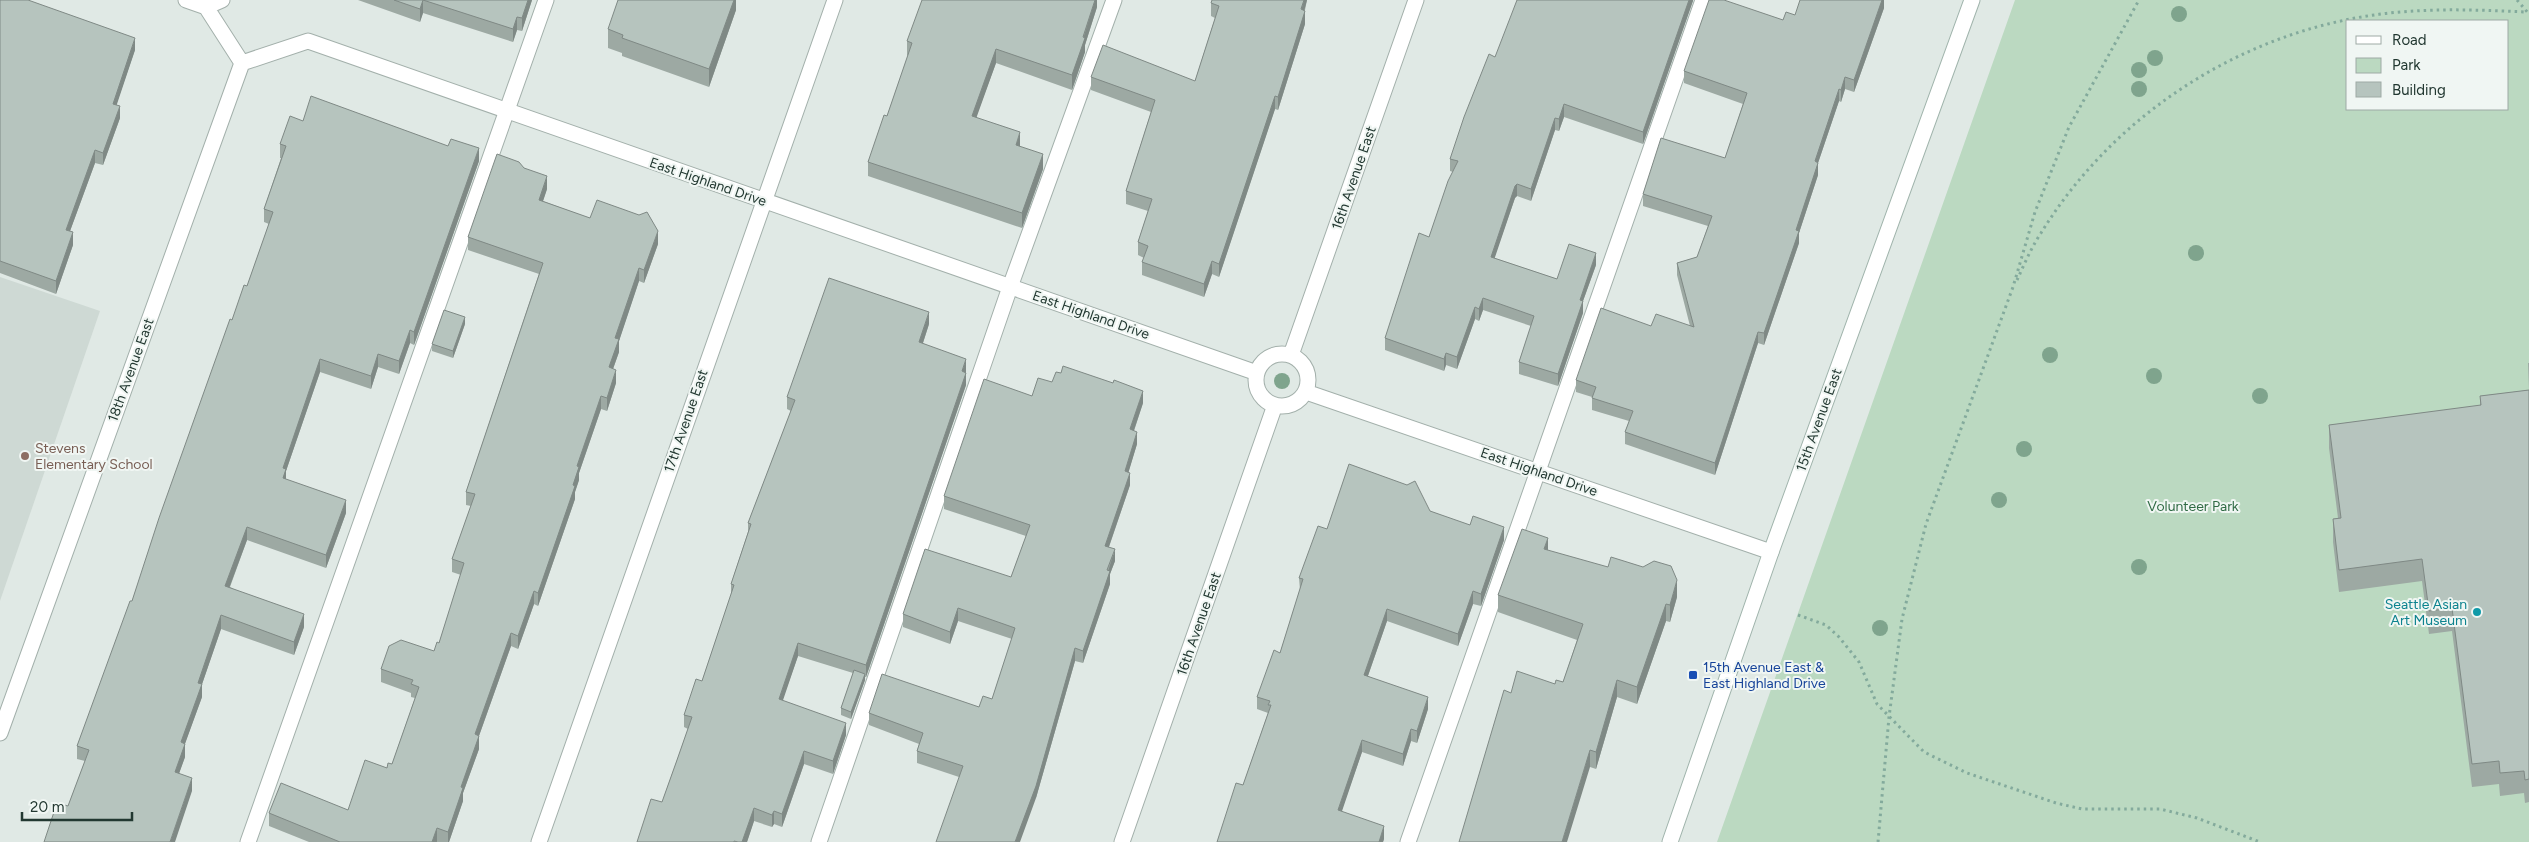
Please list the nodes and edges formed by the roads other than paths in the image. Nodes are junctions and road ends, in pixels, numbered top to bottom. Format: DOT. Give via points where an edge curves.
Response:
graph roads {
  1 [pos="186,0"];
  2 [pos="222,0"];
  3 [pos="546,0"];
  4 [pos="835,0"];
  5 [pos="1114,0"];
  6 [pos="1416,0"];
  7 [pos="1703,0"];
  8 [pos="1972,0"];
  9 [pos="206,7"];
  10 [pos="242,63"];
  11 [pos="507,112"];
  12 [pos="763,201"];
  13 [pos="1010,287"];
  14 [pos="1291,355"];
  15 [pos="1257,373"];
  16 [pos="1306,392"];
  17 [pos="1275,405"];
  18 [pos="1537,471"];
  19 [pos="1771,552"];
  20 [pos="0,733"];
  21 [pos="248,842"];
  22 [pos="539,842"];
  23 [pos="819,842"];
  24 [pos="1122,842"];
  25 [pos="1408,842"];
  26 [pos="1670,842"];
  1 -- 9 [label="street"];
  2 -- 9 [label="street"];
  3 -- 11 [label="street"];
  4 -- 12 [label="street, 17th Avenue East"];
  5 -- 13 [label="street"];
  6 -- 14 [label="street, 16th Avenue East"];
  7 -- 18 [label="street"];
  8 -- 19 [label="street, 15th Avenue East"];
  9 -- 10 [label="street"];
  10 -- 11 [label="street, East Highland Drive" via="308,41"];
  10 -- 20 [label="street, 18th Avenue East"];
  11 -- 12 [label="street, East Highland Drive"];
  11 -- 21 [label="street"];
  12 -- 13 [label="street, East Highland Drive"];
  12 -- 22 [label="street, 17th Avenue East"];
  13 -- 15 [label="street, East Highland Drive"];
  13 -- 23 [label="street"];
  14 -- 15 [label="street" via="1270,356"];
  14 -- 16 [label="street" via="1303,363 1307,371"];
  15 -- 17 [label="street" via="1259,393"];
  16 -- 17 [label="street" via="1289,406"];
  16 -- 18 [label="street, East Highland Drive"];
  17 -- 24 [label="street, 16th Avenue East"];
  18 -- 19 [label="street, East Highland Drive"];
  18 -- 25 [label="street"];
  19 -- 26 [label="street, 15th Avenue East"];
}
